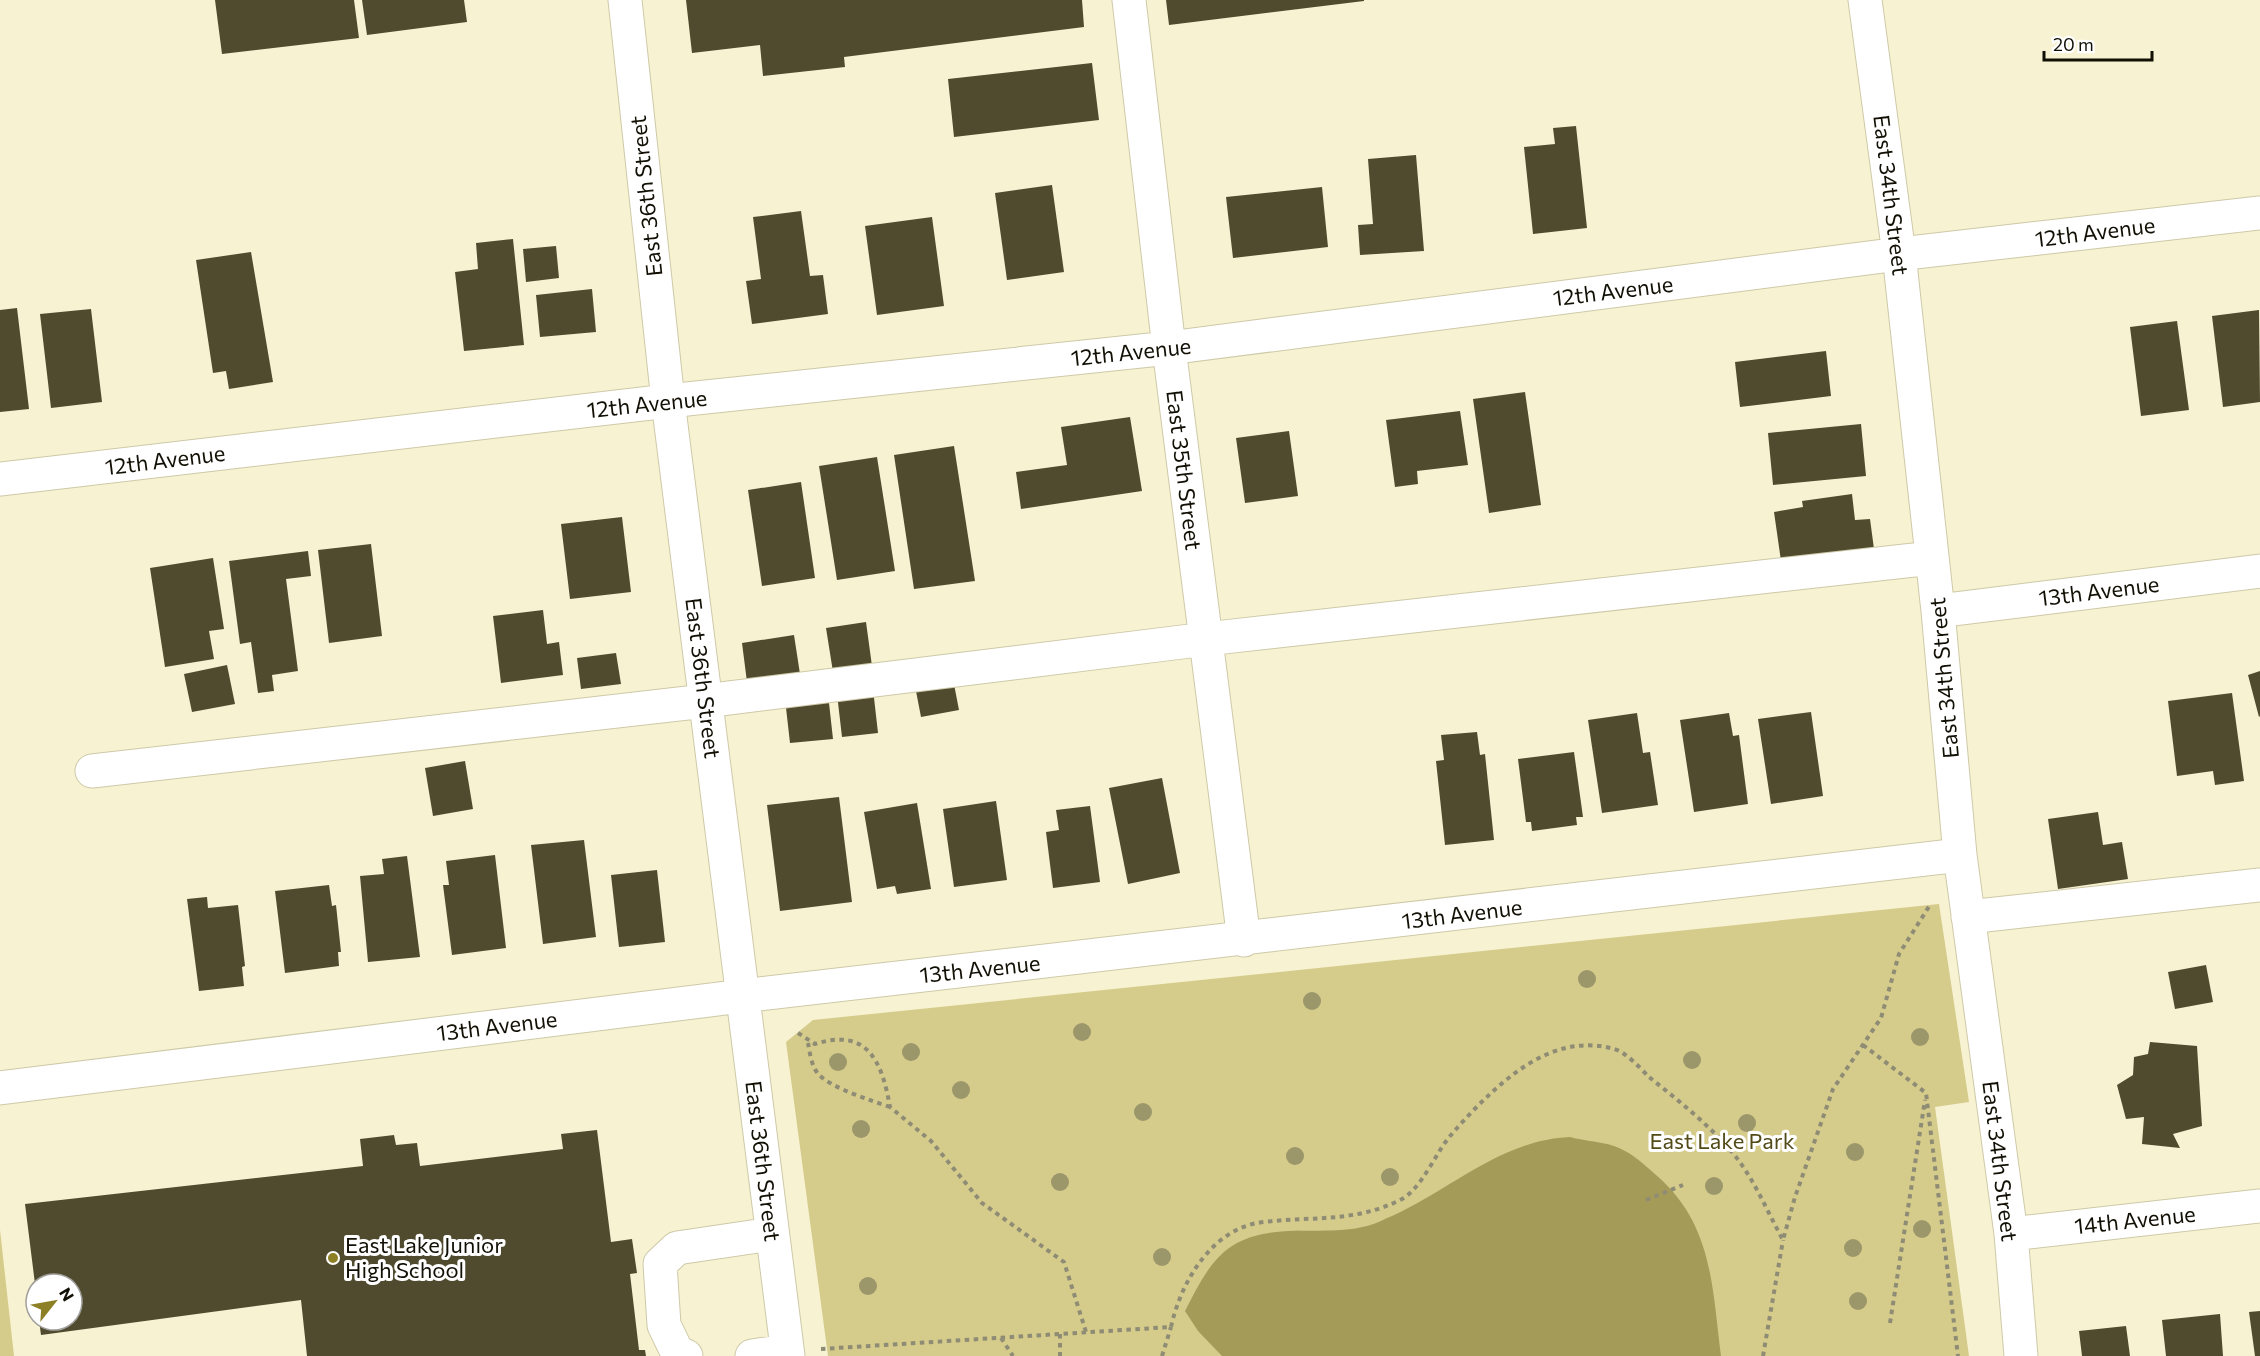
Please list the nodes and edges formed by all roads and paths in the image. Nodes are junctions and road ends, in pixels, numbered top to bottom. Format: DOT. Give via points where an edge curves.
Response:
graph roads {
  1 [pos="625,0"];
  2 [pos="1129,0"];
  3 [pos="1865,0"];
  4 [pos="2260,213"];
  5 [pos="1899,254"];
  6 [pos="1169,348"];
  7 [pos="669,401"];
  8 [pos="0,479"];
  9 [pos="1932,558"];
  10 [pos="2260,571"];
  11 [pos="1938,611"];
  12 [pos="1206,639"];
  13 [pos="705,701"];
  14 [pos="92,771"];
  15 [pos="1960,855"];
  16 [pos="2260,885"];
  17 [pos="1931,904"];
  18 [pos="1968,917"];
  19 [pos="1244,940"];
  20 [pos="742,996"];
  21 [pos="798,1033"];
  22 [pos="808,1042"];
  23 [pos="1863,1045"];
  24 [pos="0,1088"];
  25 [pos="1926,1093"];
  26 [pos="890,1107"];
  27 [pos="1683,1185"];
  28 [pos="1646,1200"];
  29 [pos="2260,1206"];
  30 [pos="772,1234"];
  31 [pos="2011,1234"];
  32 [pos="1784,1240"];
  33 [pos="1890,1323"];
  34 [pos="1171,1327"];
  35 [pos="1086,1332"];
  36 [pos="1060,1334"];
  37 [pos="1000,1337"];
  38 [pos="788,1354"];
  39 [pos="686,1356"];
  40 [pos="752,1356"];
  41 [pos="1013,1356"];
  42 [pos="1060,1356"];
  43 [pos="1162,1356"];
  44 [pos="1763,1356"];
  45 [pos="1958,1356"];
  46 [pos="2021,1356"];
  1 -- 7 [label="street, East 36th Street"];
  2 -- 6 [label="street, East 35th Street"];
  3 -- 5 [label="street, East 34th Street"];
  4 -- 5 [label="street, 12th Avenue"];
  5 -- 6 [label="street, 12th Avenue"];
  5 -- 9 [label="street, East 34th Street"];
  6 -- 7 [label="street, 12th Avenue"];
  6 -- 12 [label="street, East 35th Street"];
  7 -- 8 [label="street, 12th Avenue"];
  7 -- 13 [label="street, East 36th Street"];
  9 -- 11 [label="street, East 34th Street"];
  9 -- 12 [label="street"];
  10 -- 11 [label="street, 13th Avenue"];
  11 -- 15 [label="street, East 34th Street"];
  12 -- 13 [label="street"];
  12 -- 19 [label="street, East 35th Street"];
  13 -- 14 [label="street"];
  13 -- 20 [label="street, East 36th Street"];
  15 -- 18 [label="street, East 34th Street"];
  15 -- 19 [label="street, 13th Avenue"];
  16 -- 18 [label="street"];
  17 -- 23 [label="path" via="1899,954 1881,1018"];
  18 -- 31 [label="street, East 34th Street"];
  19 -- 20 [label="street, 13th Avenue"];
  20 -- 24 [label="street, 13th Avenue"];
  20 -- 30 [label="street, East 36th Street"];
  21 -- 22 [label="path"];
  22 -- 26 [label="path" via="819,1075 856,1095"];
  22 -- 26 [label="path" via="848,1041 873,1053 884,1076"];
  23 -- 25 [label="path"];
  23 -- 32 [label="path" via="1833,1089"];
  25 -- 33 [label="path"];
  25 -- 45 [label="path"];
  26 -- 35 [label="path" via="931,1141 982,1203 1064,1262"];
  27 -- 28 [label="path"];
  29 -- 31 [label="street, 14th Avenue"];
  30 -- 38 [label="street, East 36th Street"];
  30 -- 39 [label="street" via="677,1248 660,1264 664,1325 676,1352"];
  31 -- 46 [label="street, East 34th Street"];
  32 -- 34 [label="path" via="1737,1157 1690,1111 1617,1049 1569,1046 1532,1060 1489,1095 1450,1136 1404,1198 1346,1218 1262,1222 1243,1227 1216,1243 1194,1269 1177,1299"];
  32 -- 44 [label="path"];
  34 -- 35 [label="path"];
  34 -- 43 [label="path"];
  35 -- 36 [label="path"];
  36 -- 37 [label="path"];
  36 -- 42 [label="path"];
  37 -- 38 [label="path"];
  37 -- 41 [label="path"];
  38 -- 40 [label="street"];
}
